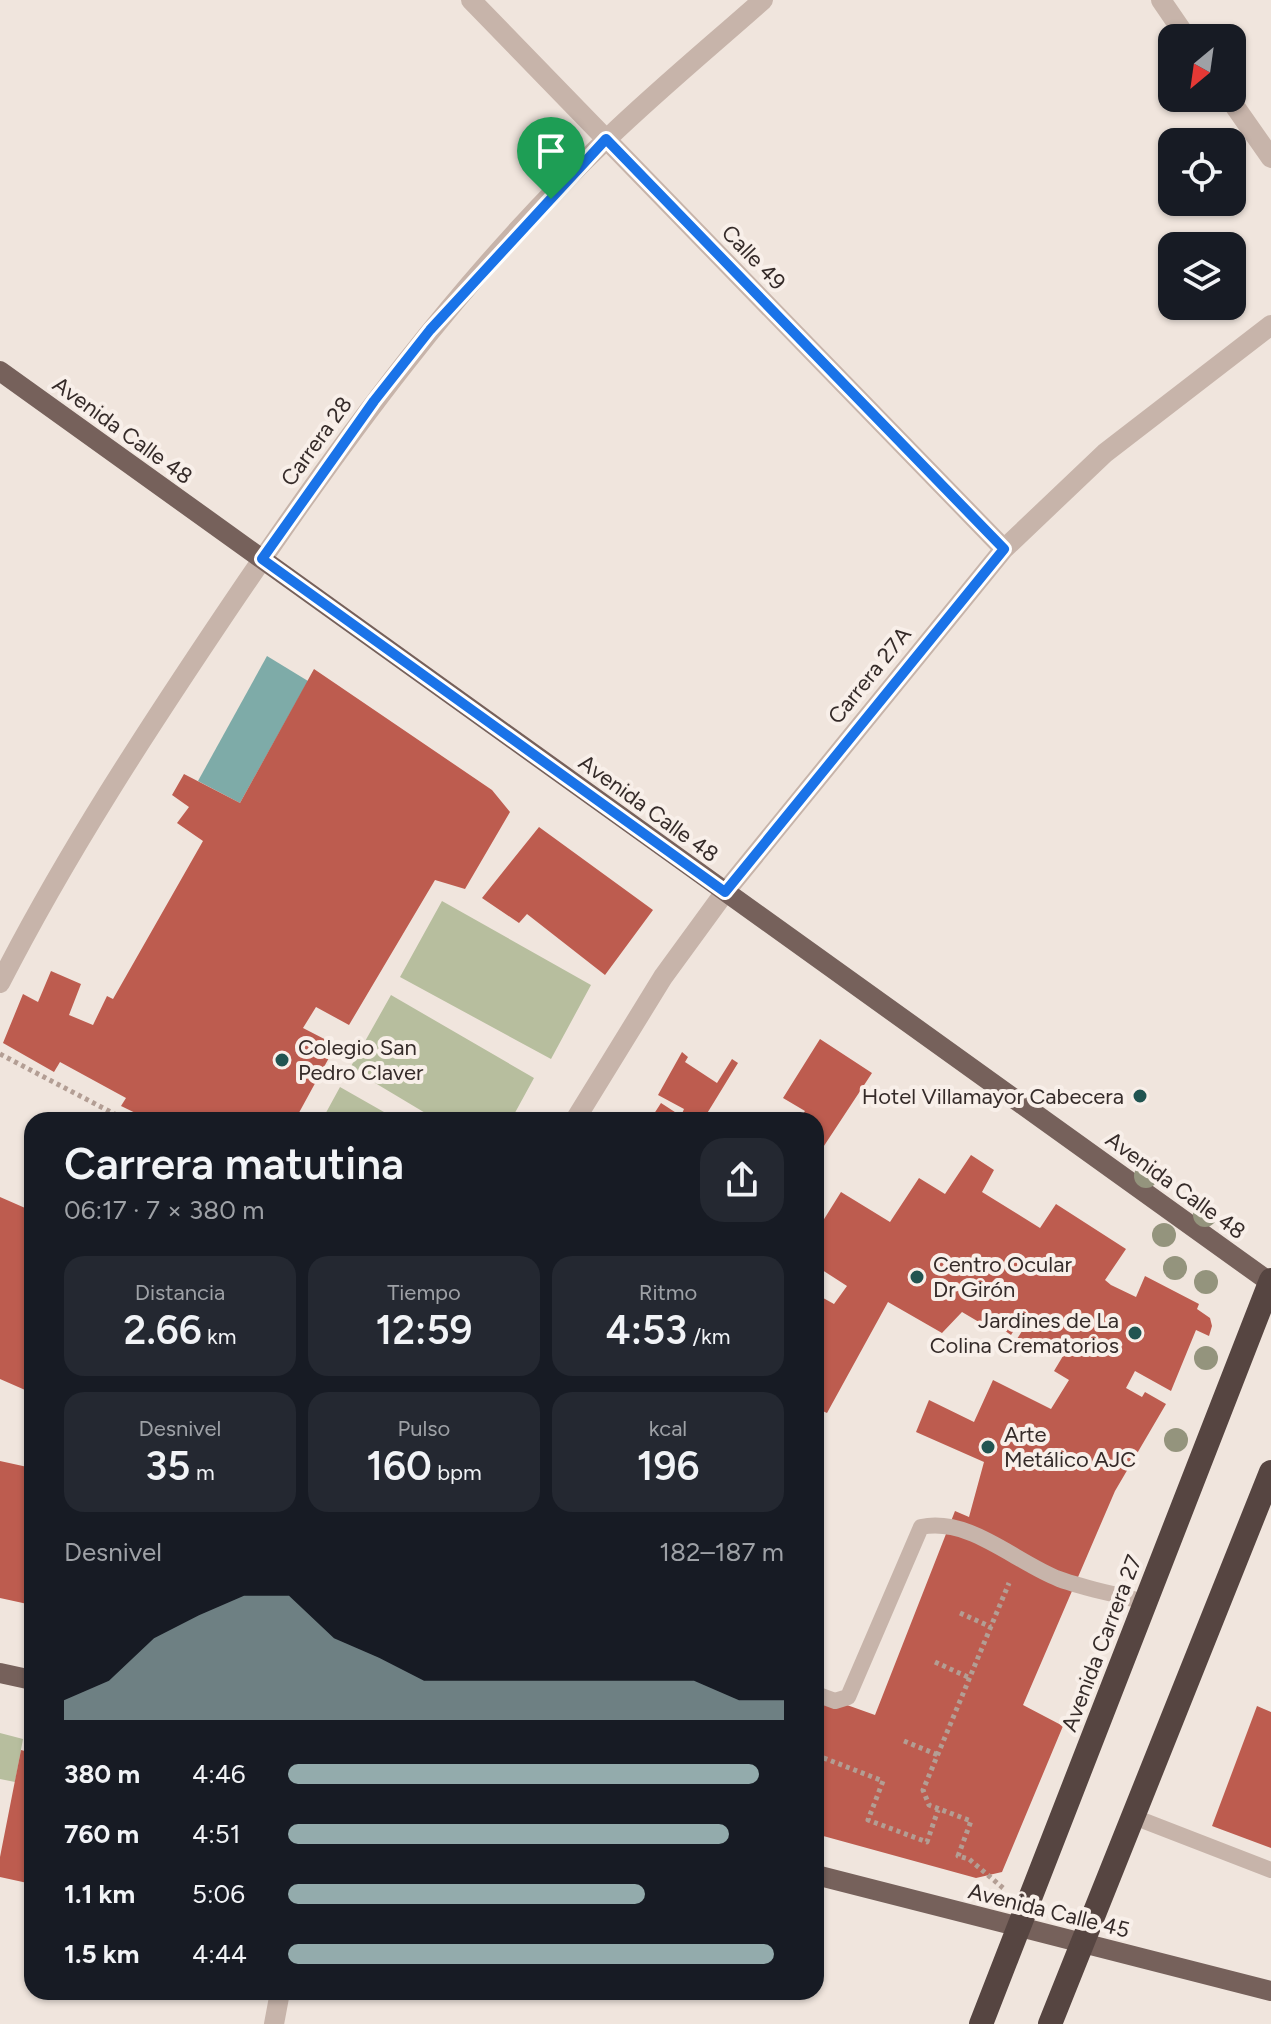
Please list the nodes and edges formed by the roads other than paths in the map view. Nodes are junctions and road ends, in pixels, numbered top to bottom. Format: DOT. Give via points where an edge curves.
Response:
graph roads {
  1 [pos="471,0"];
  2 [pos="763,0"];
  3 [pos="1161,0"];
  4 [pos="1177,24"];
  5 [pos="1239,112"];
  6 [pos="606,139"];
  7 [pos="1271,158"];
  8 [pos="1271,325"];
  9 [pos="0,371"];
  10 [pos="1004,549"];
  11 [pos="262,559"];
  12 [pos="725,892"];
  13 [pos="0,983"];
  14 [pos="580,1112"];
  15 [pos="1271,1282"];
  16 [pos="1271,1472"];
  17 [pos="1144,1602"];
  18 [pos="0,1673"];
  19 [pos="24,1678"];
  20 [pos="824,1697"];
  21 [pos="1134,1817"];
  22 [pos="1271,1870"];
  23 [pos="824,1877"];
  24 [pos="1021,1927"];
  25 [pos="1083,1942"];
  26 [pos="1271,1991"];
  27 [pos="278,2000"];
  28 [pos="274,2024"];
  29 [pos="981,2024"];
  30 [pos="1050,2024"];
  1 -- 6 [label="street, Calle 49"];
  2 -- 6 [label="street, Carrera 28"];
  3 -- 4 [label="street"];
  5 -- 7 [label="street"];
  6 -- 10 [label="street, Calle 49"];
  6 -- 11 [label="street, Carrera 28" via="430,330"];
  8 -- 10 [label="street, Carrera 27A" via="1105,453"];
  9 -- 11 [label="main road, Avenida Calle 48"];
  10 -- 12 [label="street, Carrera 27A"];
  11 -- 12 [label="main road, Avenida Calle 48"];
  11 -- 13 [label="street, Carrera 28" via="52,882"];
  12 -- 14 [label="street, Carrera 27A" via="663,977"];
  12 -- 15 [label="main road, Avenida Calle 48"];
  15 -- 17 [label="highway, Avenida Carrera 27"];
  16 -- 21 [label="highway"];
  17 -- 20 [label="lane" via="1061,1580 963,1530 936,1524 921,1527 848,1697 835,1701"];
  17 -- 24 [label="highway, Avenida Carrera 27"];
  18 -- 19 [label="main road"];
  21 -- 22 [label="lane"];
  21 -- 25 [label="highway"];
  23 -- 24 [label="main road, Avenida Calle 45"];
  24 -- 25 [label="main road, Avenida Calle 45"];
  24 -- 29 [label="highway, Avenida Carrera 27"];
  25 -- 26 [label="main road, Avenida Calle 45"];
  25 -- 30 [label="highway"];
  27 -- 28 [label="street"];
}
